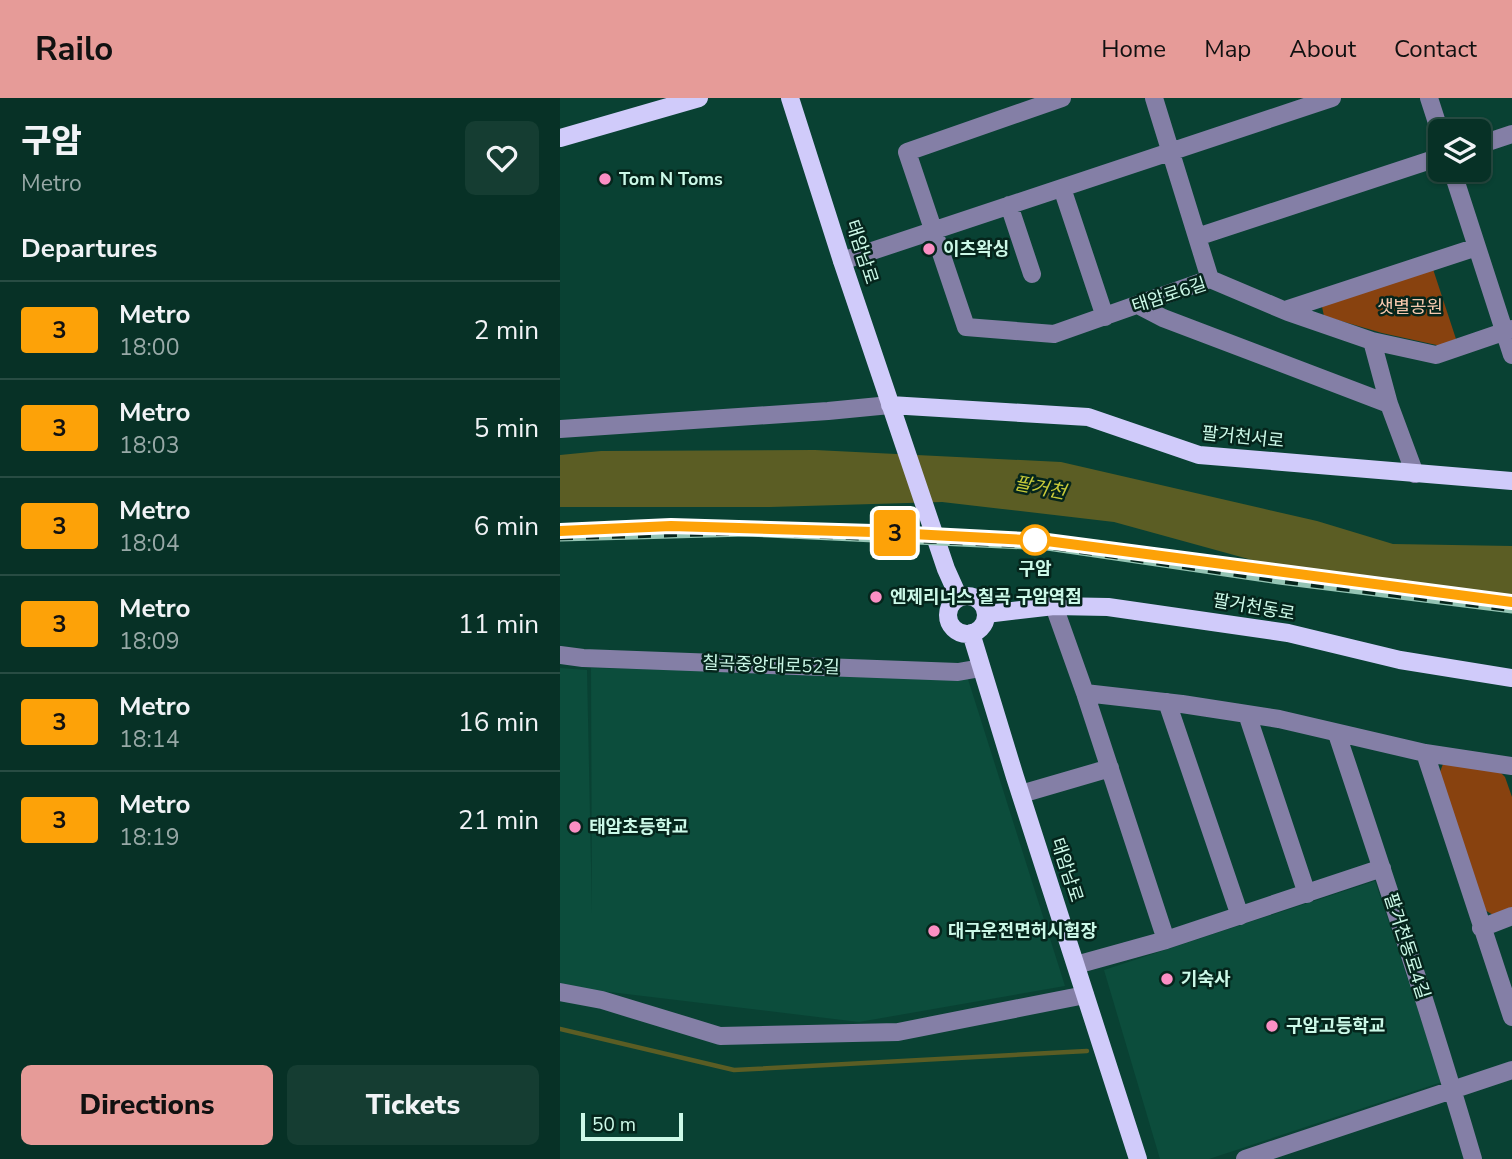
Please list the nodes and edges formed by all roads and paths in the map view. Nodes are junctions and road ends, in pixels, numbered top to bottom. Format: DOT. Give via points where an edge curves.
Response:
graph roads {
  1 [pos="699,98"];
  2 [pos="790,98"];
  3 [pos="1062,98"];
  4 [pos="1154,98"];
  5 [pos="1332,98"];
  6 [pos="1430,98"];
  7 [pos="1436,119"];
  8 [pos="1512,134"];
  9 [pos="560,138"];
  10 [pos="1491,141"];
  11 [pos="1170,152"];
  12 [pos="1428,161"];
  13 [pos="1456,182"];
  14 [pos="1062,188"];
  15 [pos="1009,205"];
  16 [pos="934,230"];
  17 [pos="1197,237"];
  18 [pos="1477,247"];
  19 [pos="842,261"];
  20 [pos="1032,274"];
  21 [pos="1210,279"];
  22 [pos="1138,305"];
  23 [pos="1285,310"];
  24 [pos="1105,317"];
  25 [pos="1508,330"];
  26 [pos="1372,341"];
  27 [pos="1512,355"];
  28 [pos="1389,404"];
  29 [pos="893,412"];
  30 [pos="560,429"];
  31 [pos="1415,474"];
  32 [pos="1512,481"];
  33 [pos="960,598"];
  34 [pos="1054,606"];
  35 [pos="986,614"];
  36 [pos="971,633"];
  37 [pos="560,655"];
  38 [pos="981,668"];
  39 [pos="1512,678"];
  40 [pos="1085,693"];
  41 [pos="1167,702"];
  42 [pos="1247,714"];
  43 [pos="1336,734"];
  44 [pos="1425,753"];
  45 [pos="1110,768"];
  46 [pos="1511,769"];
  47 [pos="1021,794"];
  48 [pos="1382,868"];
  49 [pos="1307,894"];
  50 [pos="1240,916"];
  51 [pos="1512,916"];
  52 [pos="1481,928"];
  53 [pos="1166,940"];
  54 [pos="1076,965"];
  55 [pos="560,992"];
  56 [pos="1508,992"];
  57 [pos="1085,995"];
  58 [pos="1512,1017"];
  59 [pos="1512,1070"];
  60 [pos="1452,1089"];
  61 [pos="1138,1159"];
  62 [pos="1245,1159"];
  63 [pos="1473,1159"];
  1 -- 9 [label="main road"];
  2 -- 19 [label="main road, 태암남로"];
  3 -- 16 [label="street" via="907,152"];
  4 -- 11 [label="street"];
  5 -- 11 [label="street"];
  6 -- 7 [label="street"];
  8 -- 10 [label="street"];
  11 -- 14 [label="street"];
  11 -- 17 [label="street"];
  12 -- 17 [label="street"];
  13 -- 18 [label="street"];
  14 -- 15 [label="street"];
  14 -- 24 [label="street"];
  15 -- 16 [label="street"];
  15 -- 20 [label="street"];
  16 -- 19 [label="street"];
  16 -- 24 [label="street, 태암로6길" via="966,327 1054,334"];
  17 -- 21 [label="street"];
  18 -- 23 [label="street"];
  18 -- 25 [label="street"];
  19 -- 29 [label="main road, 태암남로"];
  21 -- 22 [label="street, 태암로6길"];
  21 -- 23 [label="street, 태암로6길"];
  22 -- 24 [label="street, 태암로6길"];
  22 -- 28 [label="street"];
  23 -- 26 [label="street, 태암로6길"];
  25 -- 26 [label="street, 태암로6길" via="1436,355"];
  25 -- 27 [label="street"];
  26 -- 28 [label="street"];
  28 -- 31 [label="street"];
  29 -- 30 [label="street" via="828,411"];
  29 -- 31 [label="main road, 팔거천서로" via="1088,417 1199,455"];
  29 -- 33 [label="main road, 태암남로"];
  31 -- 32 [label="main road, 팔거천서로"];
  33 -- 35 [label="main road" via="978,600"];
  33 -- 36 [label="main road" via="950,606 949,618 960,632"];
  34 -- 35 [label="main road, 팔거천동로"];
  34 -- 39 [label="main road, 팔거천동로" via="1108,607 1288,633 1400,660"];
  34 -- 40 [label="street"];
  35 -- 36 [label="main road" via="982,627"];
  36 -- 38 [label="main road, 태암남로"];
  37 -- 38 [label="street, 칠곡중앙대로52길" via="958,672"];
  38 -- 47 [label="main road, 태암남로"];
  40 -- 41 [label="street"];
  40 -- 45 [label="street"];
  41 -- 42 [label="street"];
  41 -- 50 [label="street"];
  42 -- 43 [label="street"];
  42 -- 49 [label="street"];
  43 -- 44 [label="street"];
  43 -- 48 [label="street, 팔거천동로4길"];
  44 -- 46 [label="street"];
  44 -- 52 [label="street"];
  45 -- 47 [label="street"];
  45 -- 53 [label="street"];
  47 -- 54 [label="main road, 태암남로"];
  48 -- 49 [label="street"];
  48 -- 60 [label="street, 팔거천동로4길"];
  49 -- 50 [label="street"];
  50 -- 53 [label="street"];
  51 -- 52 [label="street"];
  52 -- 56 [label="street"];
  53 -- 54 [label="street"];
  54 -- 57 [label="main road, 태암남로"];
  55 -- 57 [label="street" via="720,1036 898,1032"];
  56 -- 58 [label="street"];
  57 -- 61 [label="main road, 태암남로"];
  59 -- 60 [label="street"];
  60 -- 62 [label="street"];
  60 -- 63 [label="street, 팔거천동로4길"];
}
